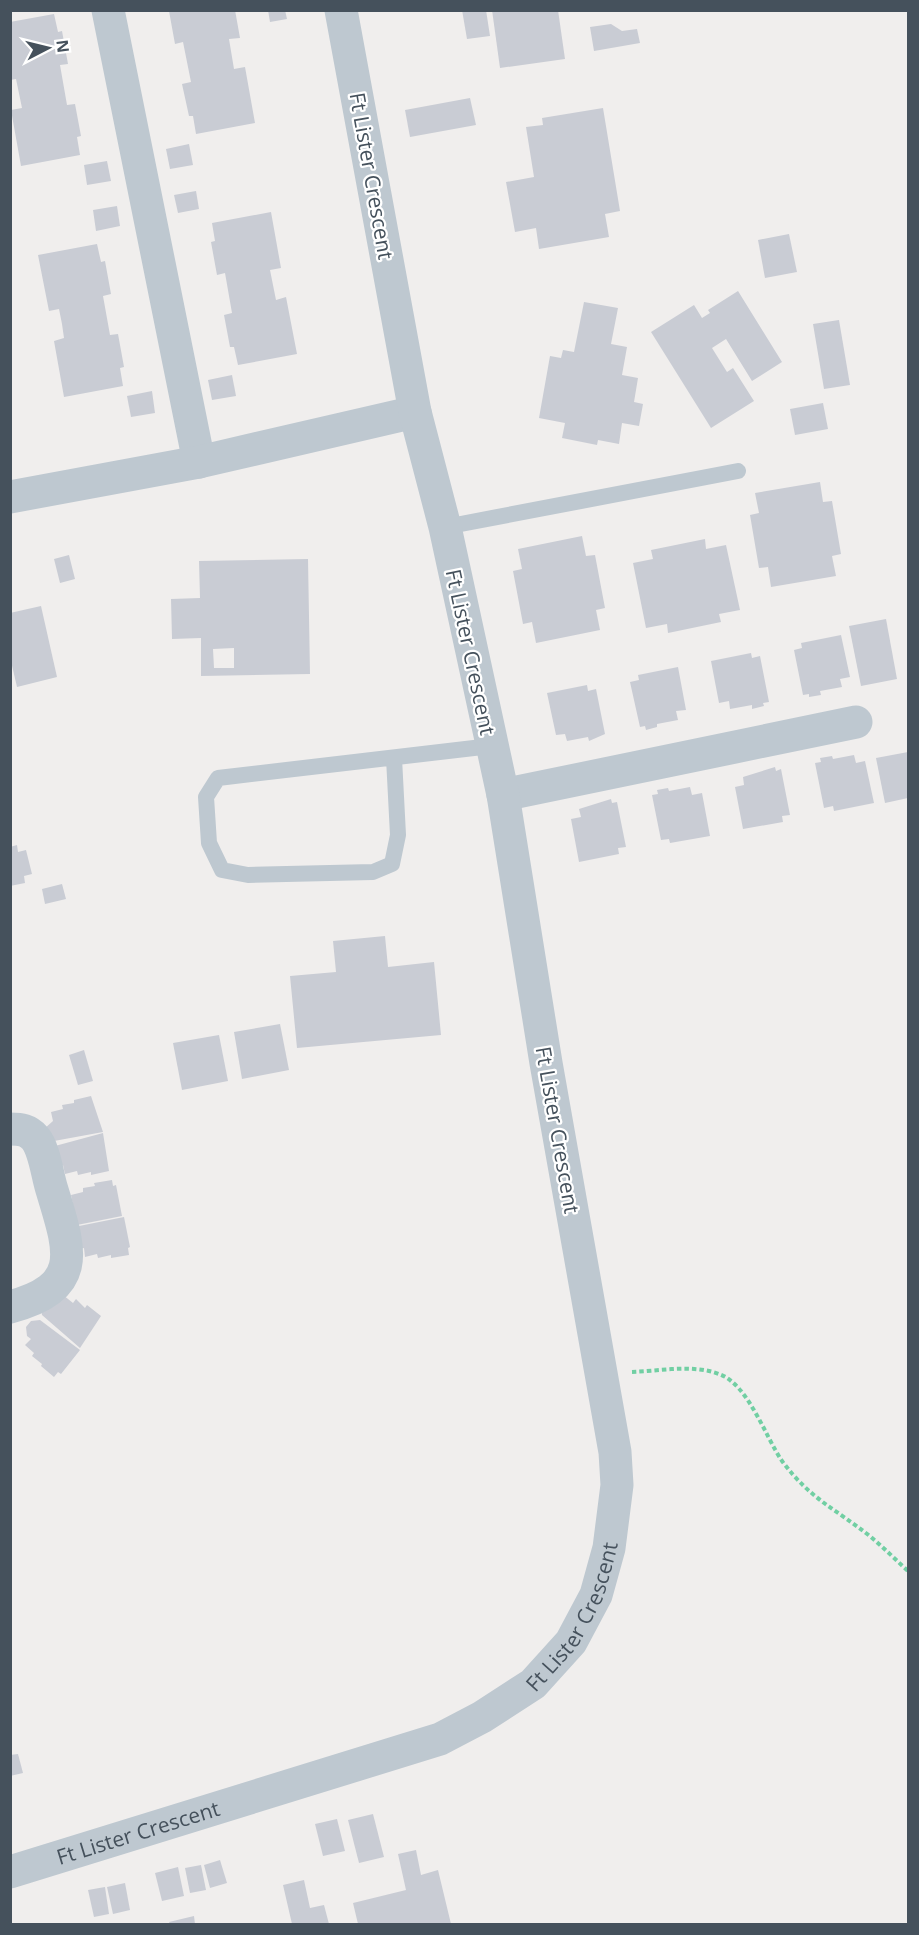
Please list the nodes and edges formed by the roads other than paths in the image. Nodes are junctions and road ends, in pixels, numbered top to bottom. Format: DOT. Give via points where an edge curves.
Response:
graph roads {
  1 [pos="108,10"];
  2 [pos="341,10"];
  3 [pos="415,412"];
  4 [pos="199,462"];
  5 [pos="738,471"];
  6 [pos="10,498"];
  7 [pos="445,528"];
  8 [pos="856,722"];
  9 [pos="491,746"];
  10 [pos="394,758"];
  11 [pos="503,795"];
  12 [pos="10,1129"];
  13 [pos="10,1307"];
  14 [pos="10,1872"];
  1 -- 4 [label="street"];
  2 -- 3 [label="street, Ft Lister Crescent"];
  3 -- 4 [label="street"];
  3 -- 7 [label="street, Ft Lister Crescent"];
  4 -- 6 [label="street"];
  5 -- 7 [label="lane"];
  7 -- 9 [label="street, Ft Lister Crescent"];
  8 -- 11 [label="street"];
  9 -- 10 [label="lane"];
  9 -- 11 [label="street, Ft Lister Crescent"];
  10 -- 10 [label="lane" via="218,778 206,797 209,843 222,870 248,875 374,872 392,864 398,835"];
  11 -- 14 [label="street, Ft Lister Crescent" via="615,1452 617,1485 609,1548 596,1594 571,1642 533,1684 440,1738"];
  12 -- 13 [label="street" via="29,1132 37,1140 68,1257 64,1274 51,1291"];
}
